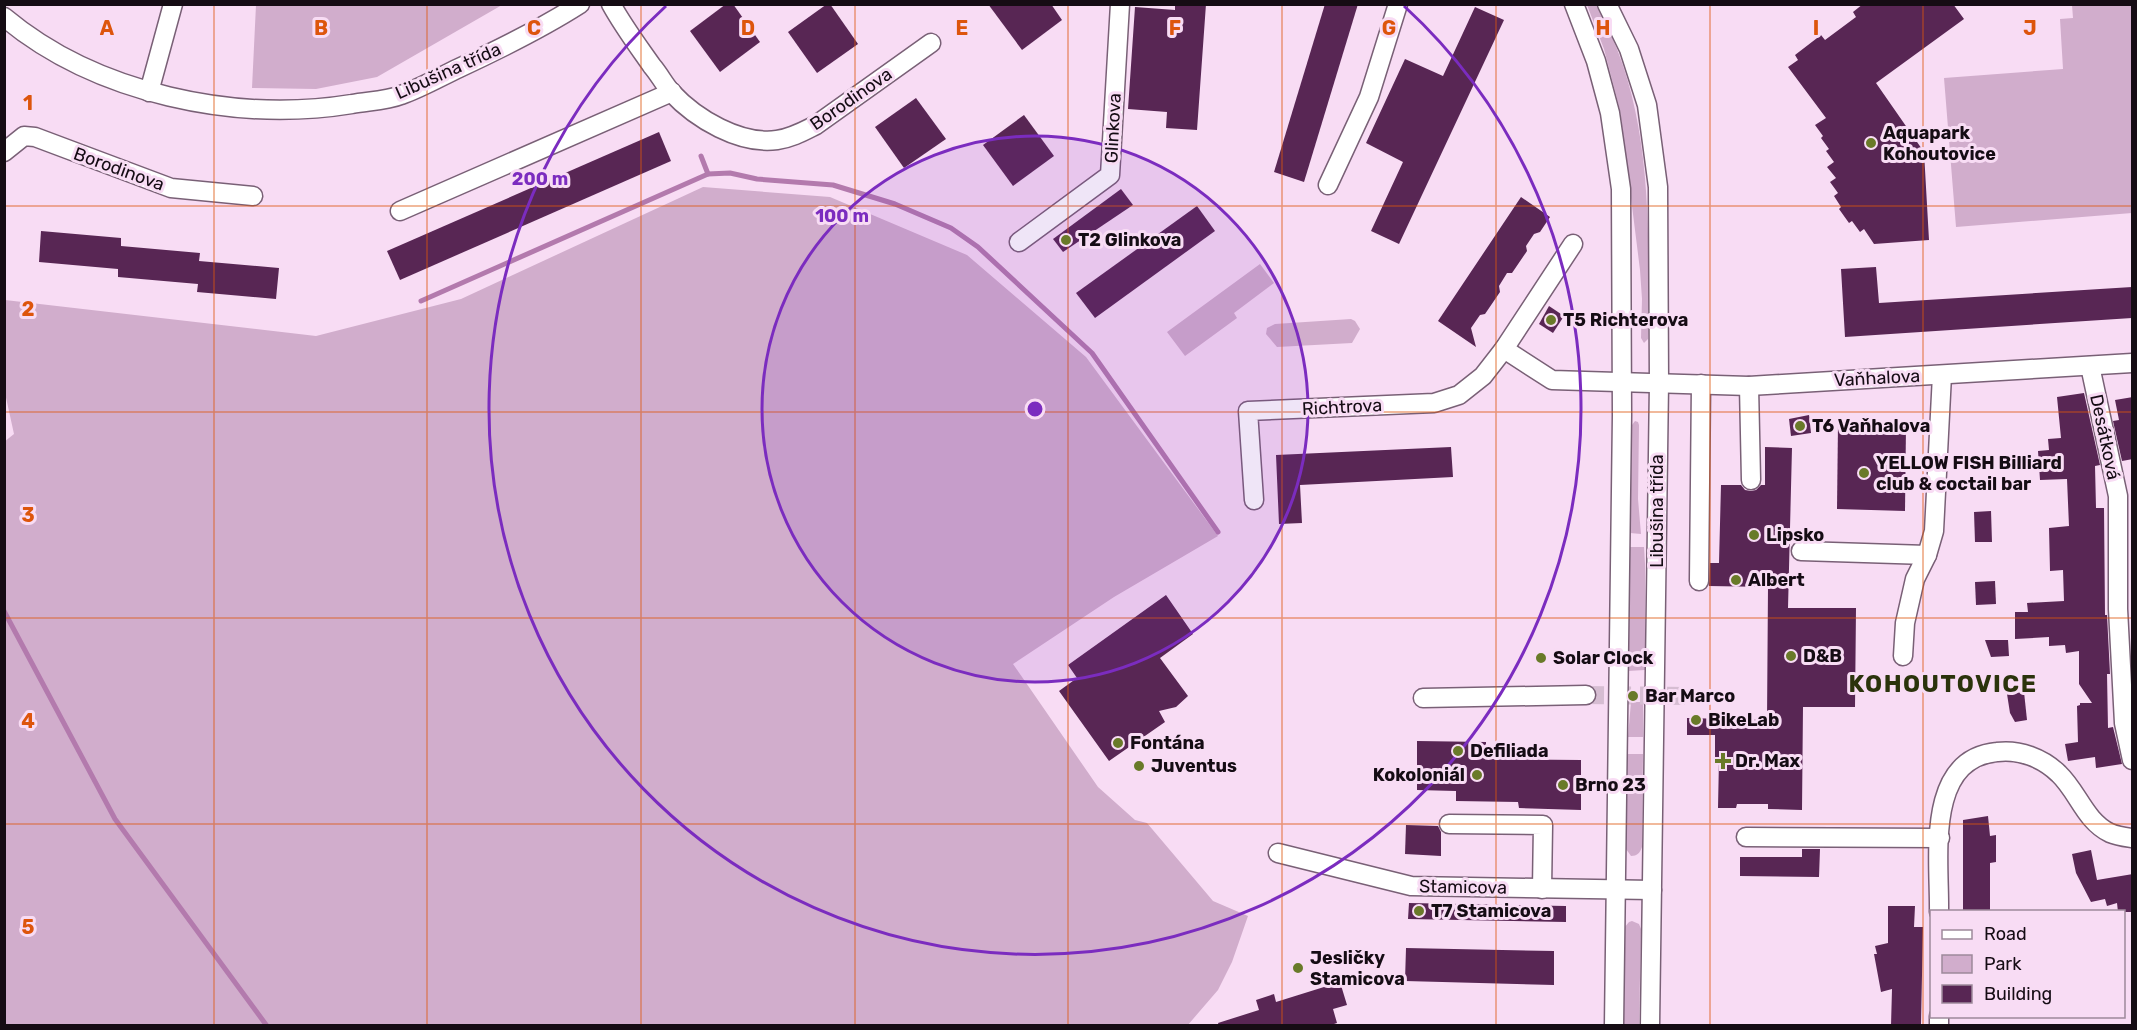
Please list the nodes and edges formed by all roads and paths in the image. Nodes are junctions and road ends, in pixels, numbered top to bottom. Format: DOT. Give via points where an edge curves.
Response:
graph roads {
  1 [pos="173,4"];
  2 [pos="580,4"];
  3 [pos="611,4"];
  4 [pos="1120,4"];
  5 [pos="1398,4"];
  6 [pos="1574,4"];
  7 [pos="1607,4"];
  8 [pos="4,17"];
  9 [pos="931,43"];
  10 [pos="149,92"];
  11 [pos="672,92"];
  12 [pos="4,152"];
  13 [pos="1328,185"];
  14 [pos="253,196"];
  15 [pos="400,211"];
  16 [pos="1019,242"];
  17 [pos="1573,244"];
  18 [pos="1504,350"];
  19 [pos="2133,363"];
  20 [pos="2090,366"];
  21 [pos="1942,375"];
  22 [pos="1621,381"];
  23 [pos="1659,383"];
  24 [pos="1701,384"];
  25 [pos="1749,386"];
  26 [pos="1751,480"];
  27 [pos="1254,500"];
  28 [pos="1801,552"];
  29 [pos="1927,555"];
  30 [pos="1699,581"];
  31 [pos="1903,656"];
  32 [pos="1586,695"];
  33 [pos="1423,698"];
  34 [pos="2133,760"];
  35 [pos="1449,824"];
  36 [pos="1746,837"];
  37 [pos="1940,838"];
  38 [pos="2133,838"];
  39 [pos="1278,853"];
  40 [pos="1542,888"];
  41 [pos="1616,890"];
  42 [pos="1652,890"];
  43 [pos="1939,910"];
  44 [pos="1614,1026"];
  45 [pos="1650,1026"];
  1 -- 10 [label="street"];
  2 -- 10 [label="street, Libušina třída" via="531,34 400,96 336,107 271,110 214,106"];
  3 -- 11 [label="street, Borodinova"];
  4 -- 16 [label="street, Glinkova" via="1110,175"];
  5 -- 13 [label="street" via="1370,97"];
  6 -- 22 [label="street, Libušina třída" via="1596,60 1610,113 1622,189"];
  7 -- 23 [label="street, Libušina třída" via="1629,49 1647,105 1658,187"];
  8 -- 10 [label="street, Libušina třída" via="49,49"];
  9 -- 11 [label="street, Borodinova" via="816,125 776,140 748,139 721,128"];
  11 -- 15 [label="street"];
  12 -- 14 [label="street, Borodinova" via="24,136 35,137 171,188"];
  17 -- 18 [label="street, Richtrova"];
  18 -- 22 [label="street" via="1552,380"];
  18 -- 27 [label="street, Richtrova" via="1483,376 1459,395 1434,403 1248,411"];
  19 -- 20 [label="street, Vaňhalova"];
  20 -- 21 [label="street, Vaňhalova"];
  20 -- 34 [label="street, Desátková" via="2118,495 2118,621 2124,723"];
  21 -- 25 [label="street, Vaňhalova"];
  21 -- 29 [label="street" via="1934,531"];
  22 -- 23 [label="street, Vaňhalova"];
  22 -- 41 [label="street, Libušina třída"];
  23 -- 24 [label="street, Vaňhalova"];
  23 -- 42 [label="street, Libušina třída"];
  24 -- 25 [label="street, Vaňhalova"];
  24 -- 30 [label="street"];
  25 -- 26 [label="street"];
  28 -- 29 [label="street"];
  29 -- 31 [label="street" via="1915,579 1905,623"];
  32 -- 33 [label="street"];
  35 -- 40 [label="street" via="1543,825"];
  36 -- 37 [label="street"];
  37 -- 38 [label="street" via="1939,817 1947,786 1968,762 1987,753 2010,750 2038,758 2060,774 2091,818 2110,833"];
  37 -- 43 [label="street"];
  39 -- 40 [label="street, Stamicova" via="1411,886"];
  40 -- 41 [label="street, Stamicova"];
  41 -- 42 [label="street, Stamicova"];
  41 -- 44 [label="street, Libušina třída"];
  42 -- 45 [label="street, Libušina třída"];
}
